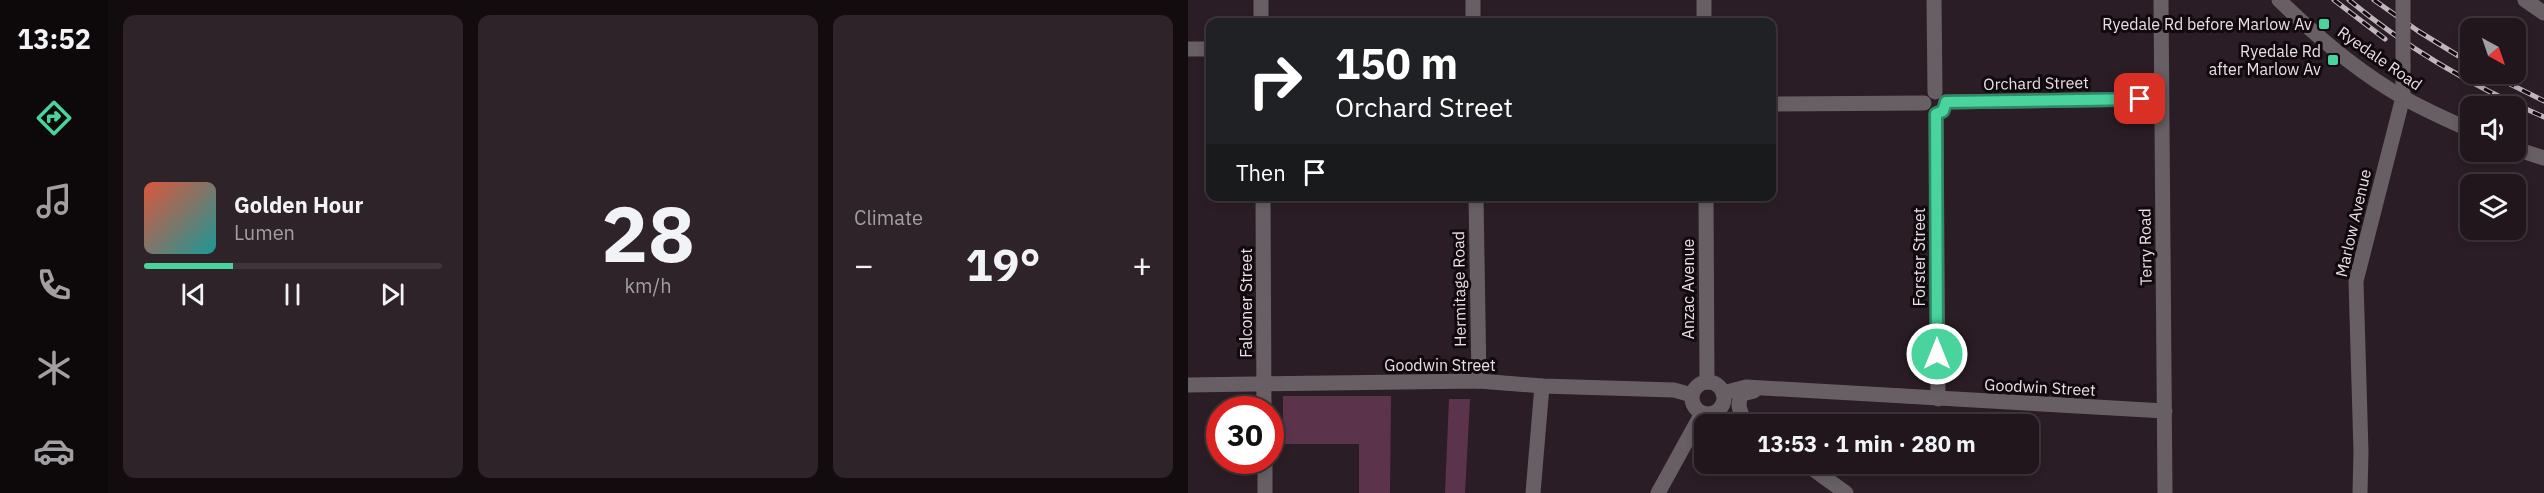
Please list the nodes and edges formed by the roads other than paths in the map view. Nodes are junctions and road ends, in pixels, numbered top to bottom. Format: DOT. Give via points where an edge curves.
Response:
graph roads {
  1 [pos="1261,0"];
  2 [pos="1473,0"];
  3 [pos="1704,0"];
  4 [pos="1934,0"];
  5 [pos="2161,0"];
  6 [pos="2280,0"];
  7 [pos="2403,0"];
  8 [pos="2525,0"];
  9 [pos="2544,13"];
  10 [pos="1261,18"];
  11 [pos="1473,18"];
  12 [pos="1704,18"];
  13 [pos="1188,49"];
  14 [pos="1206,49"];
  15 [pos="2403,65"];
  16 [pos="2374,78"];
  17 [pos="1941,97"];
  18 [pos="2403,97"];
  19 [pos="2162,99"];
  20 [pos="1924,103"];
  21 [pos="1776,104"];
  22 [pos="1936,114"];
  23 [pos="2460,125"];
  24 [pos="2526,152"];
  25 [pos="2544,158"];
  26 [pos="1263,201"];
  27 [pos="1476,201"];
  28 [pos="1706,201"];
  29 [pos="1479,381"];
  30 [pos="1707,382"];
  31 [pos="1188,385"];
  32 [pos="1264,385"];
  33 [pos="1542,386"];
  34 [pos="1769,390"];
  35 [pos="1692,395"];
  36 [pos="1264,396"];
  37 [pos="1723,399"];
  38 [pos="1938,399"];
  39 [pos="2165,411"];
  40 [pos="1702,412"];
  41 [pos="1740,414"];
  42 [pos="1743,414"];
  43 [pos="1265,474"];
  44 [pos="1820,474"];
  45 [pos="1265,493"];
  46 [pos="1533,493"];
  47 [pos="1658,493"];
  48 [pos="1846,493"];
  49 [pos="2165,493"];
  50 [pos="2360,493"];
  1 -- 10 [label="street"];
  2 -- 11 [label="street"];
  3 -- 12 [label="street"];
  4 -- 17 [label="street"];
  5 -- 19 [label="street, Terry Road"];
  6 -- 16 [label="street, Ryedale Road" via="2345,58"];
  7 -- 15 [label="street, Marlow Avenue, bridge"];
  8 -- 9 [label="street"];
  13 -- 14 [label="street"];
  15 -- 16 [label="street"];
  15 -- 18 [label="street, Marlow Avenue"];
  16 -- 18 [label="street, Ryedale Road"];
  17 -- 19 [label="street, Orchard Street"];
  17 -- 20 [label="street" via="1928,94"];
  17 -- 22 [label="street" via="1943,111"];
  18 -- 23 [label="street, Ryedale Road"];
  18 -- 50 [label="street, Marlow Avenue" via="2356,281"];
  19 -- 39 [label="street, Terry Road"];
  20 -- 21 [label="street"];
  20 -- 22 [label="street" via="1927,111"];
  22 -- 38 [label="street, Forster Street"];
  24 -- 25 [label="street"];
  26 -- 32 [label="street, Falconer Street"];
  27 -- 29 [label="street, Hermitage Road"];
  28 -- 30 [label="street, Anzac Avenue"];
  29 -- 32 [label="street, Goodwin Street"];
  29 -- 33 [label="street, Goodwin Street"];
  30 -- 35 [label="street" via="1695,388"];
  30 -- 37 [label="street" via="1717,385"];
  31 -- 32 [label="street, Goodwin Street"];
  32 -- 36 [label="street, Falconer Street"];
  33 -- 35 [label="street, Goodwin Street" via="1674,390"];
  33 -- 46 [label="street"];
  34 -- 37 [label="street, Goodwin Street" via="1746,387"];
  34 -- 38 [label="street, Goodwin Street"];
  34 -- 42 [label="street, Goodwin Street" via="1742,394 1738,406"];
  35 -- 40 [label="street" via="1694,405"];
  37 -- 40 [label="street" via="1714,412"];
  37 -- 41 [label="street"];
  38 -- 39 [label="street, Goodwin Street"];
  39 -- 49 [label="street, Terry Road"];
  40 -- 47 [label="street"];
  43 -- 45 [label="street"];
  44 -- 48 [label="street"];
}
